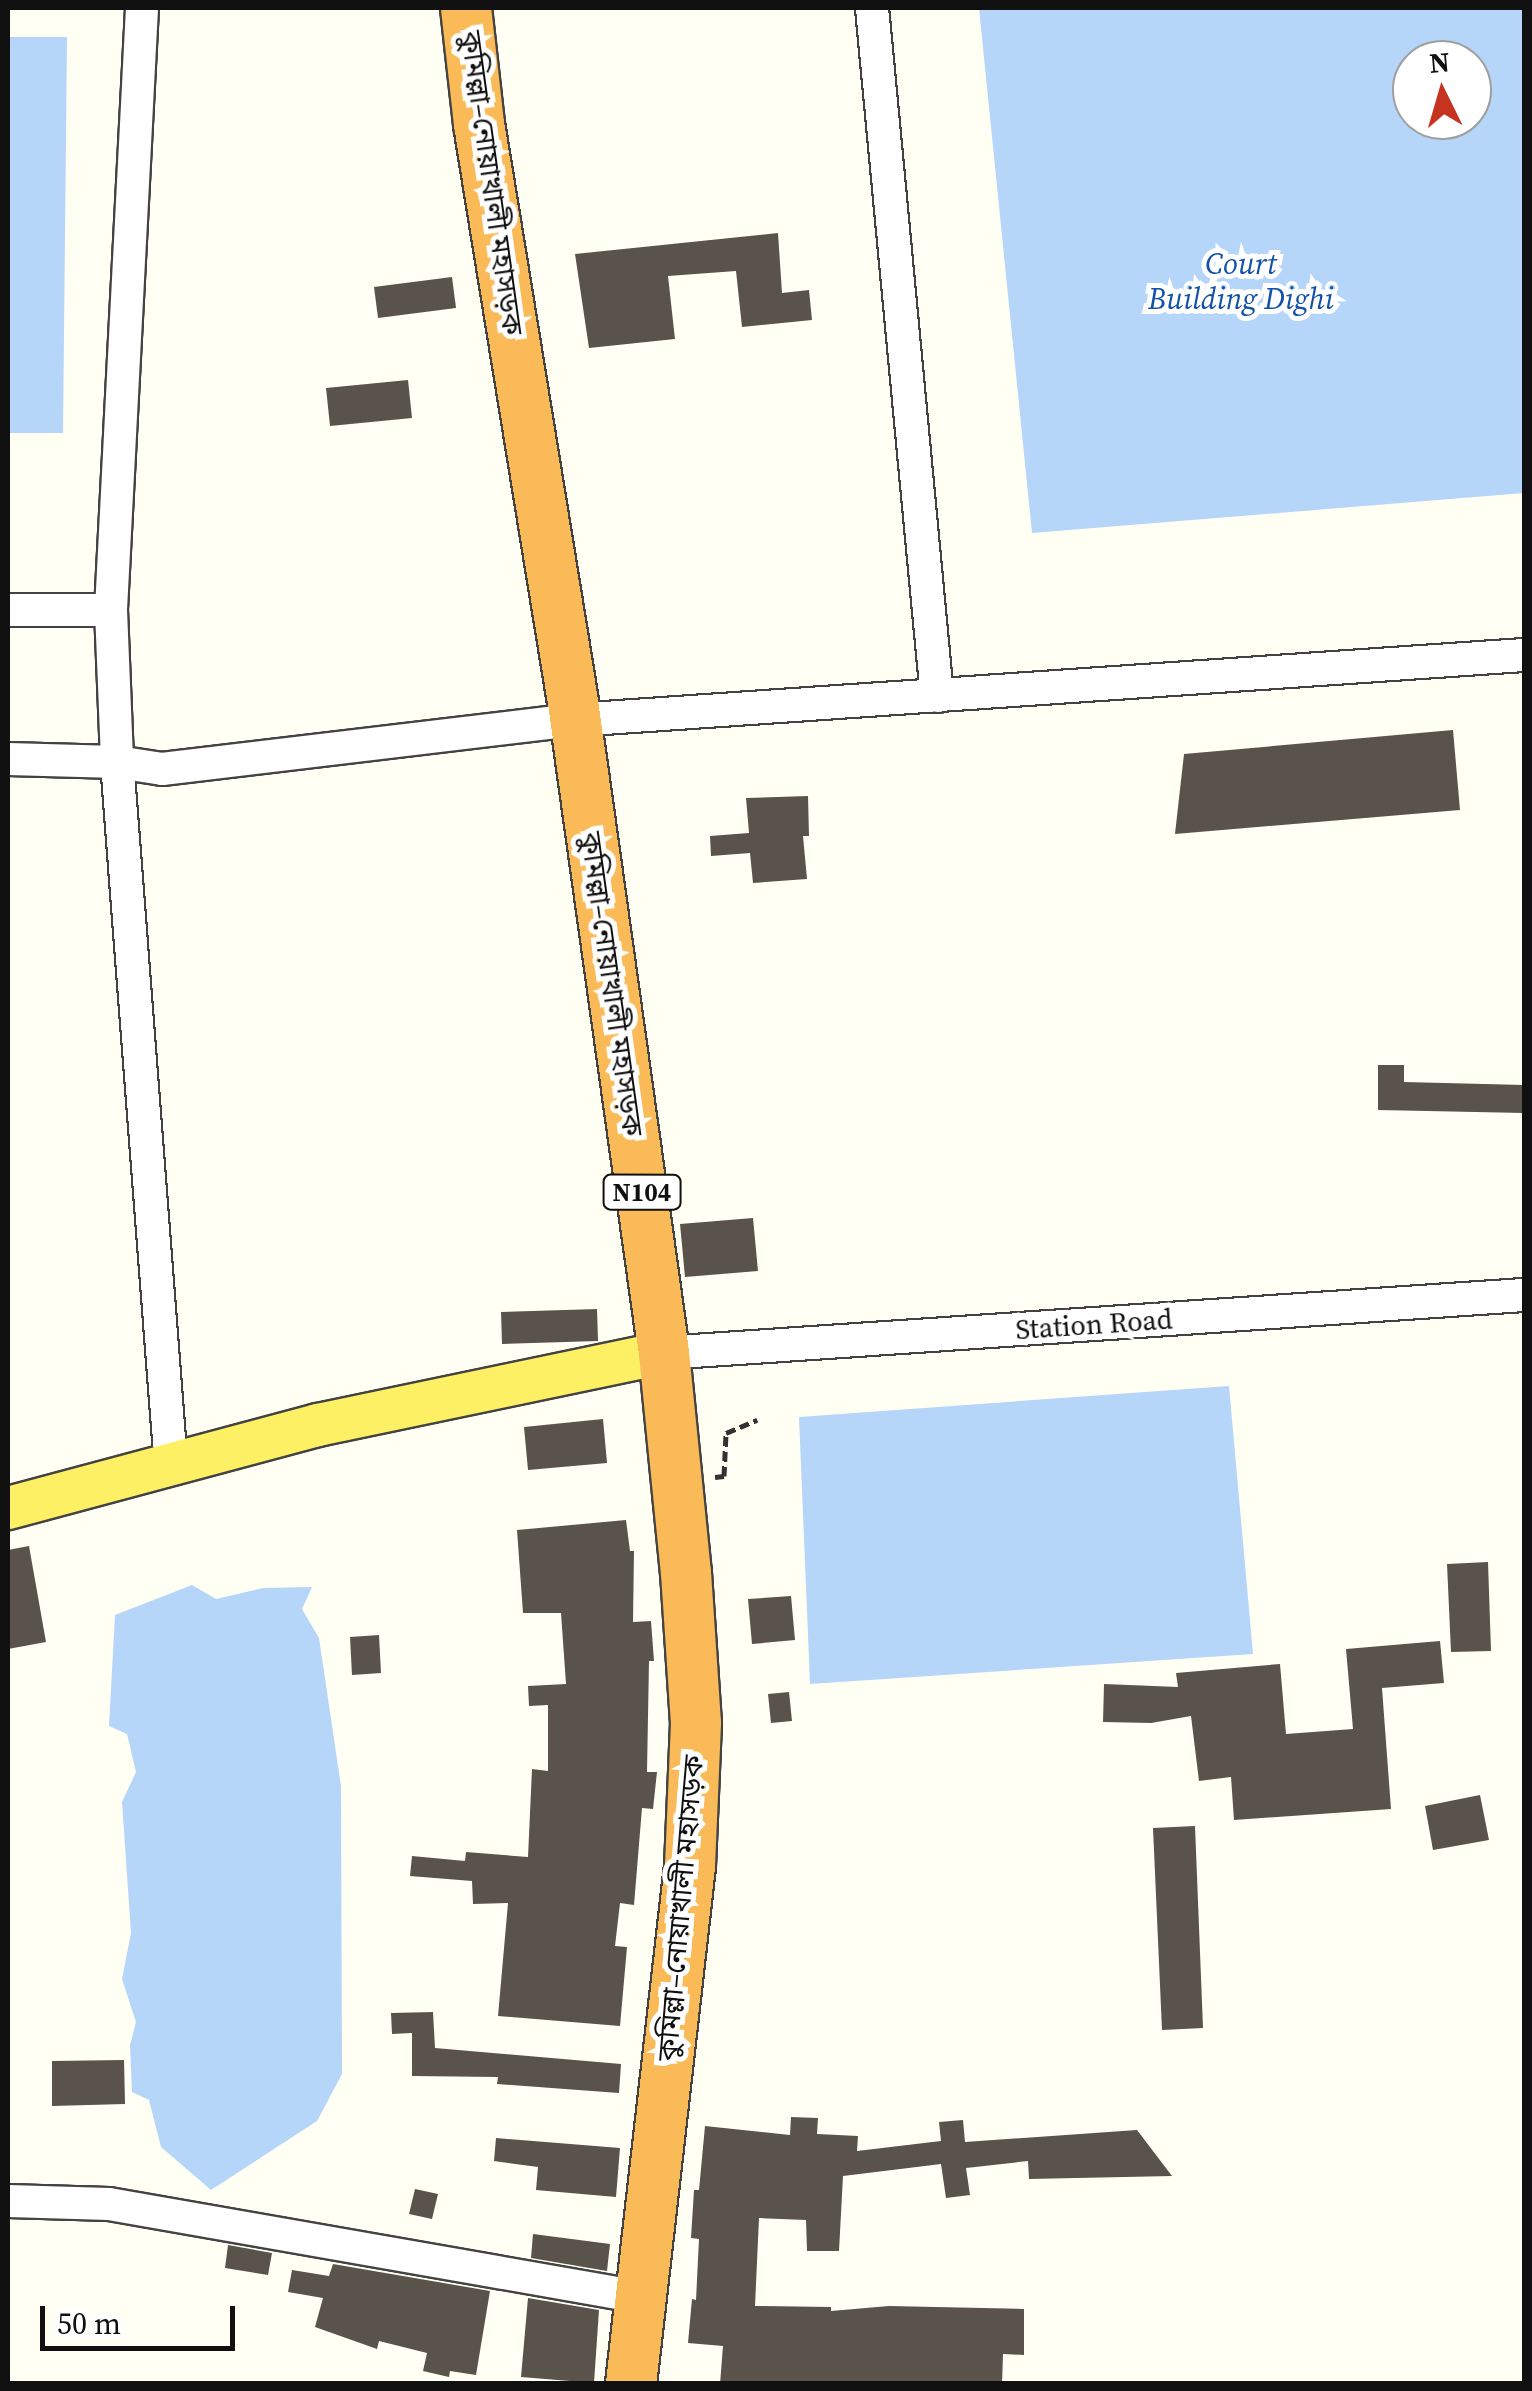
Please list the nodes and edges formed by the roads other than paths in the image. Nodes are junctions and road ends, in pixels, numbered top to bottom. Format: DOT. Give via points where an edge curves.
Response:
graph roads {
  1 [pos="142,8"];
  2 [pos="466,8"];
  3 [pos="872,8"];
  4 [pos="8,610"];
  5 [pos="110,610"];
  6 [pos="1524,655"];
  7 [pos="937,696"];
  8 [pos="575,720"];
  9 [pos="8,759"];
  10 [pos="117,762"];
  11 [pos="1524,1295"];
  12 [pos="664,1354"];
  13 [pos="171,1464"];
  14 [pos="8,1508"];
  15 [pos="8,2201"];
  16 [pos="640,2296"];
  17 [pos="630,2384"];
  1 -- 5 [label="street"];
  2 -- 8 [label="highway, কুমিল্লা–নোয়াখালী মহাসড়ক / N104"];
  3 -- 7 [label="street"];
  4 -- 5 [label="street"];
  5 -- 10 [label="street"];
  6 -- 7 [label="street"];
  7 -- 8 [label="street"];
  8 -- 10 [label="street" via="162,768"];
  8 -- 12 [label="highway, কুমিল্লা–নোয়াখালী মহাসড়ক / N104"];
  9 -- 10 [label="street"];
  10 -- 13 [label="street"];
  11 -- 12 [label="street, Station Road"];
  12 -- 13 [label="main road" via="318,1425"];
  12 -- 16 [label="highway, কুমিল্লা–নোয়াখালী মহাসড়ক / N104" via="696,1723 691,1848"];
  13 -- 14 [label="main road"];
  15 -- 16 [label="street" via="109,2204"];
  16 -- 17 [label="highway, কুমিল্লা–নোয়াখালী মহাসড়ক / N104"];
}
